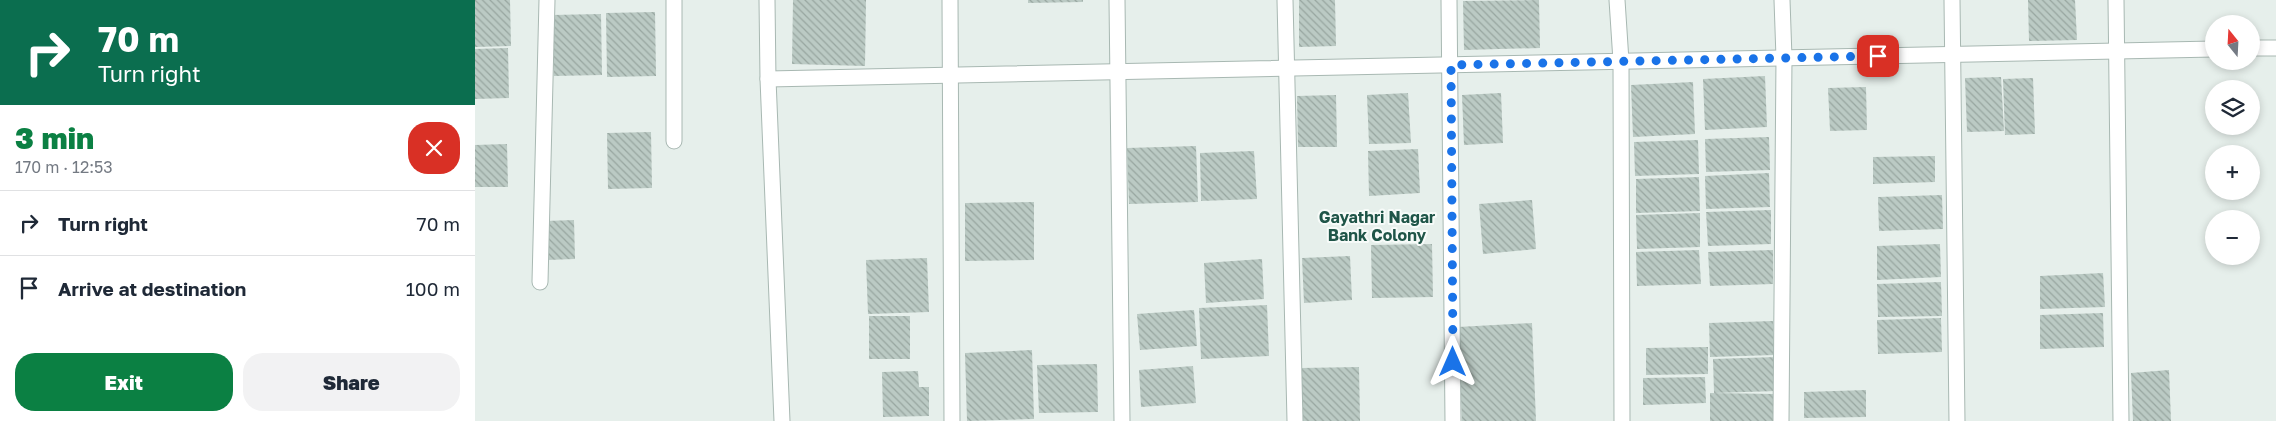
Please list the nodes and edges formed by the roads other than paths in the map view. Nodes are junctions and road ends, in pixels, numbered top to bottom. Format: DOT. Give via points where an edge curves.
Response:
graph roads {
  1 [pos="547,0"];
  2 [pos="674,0"];
  3 [pos="767,0"];
  4 [pos="950,0"];
  5 [pos="1117,0"];
  6 [pos="1285,0"];
  7 [pos="1449,0"];
  8 [pos="1617,0"];
  9 [pos="1782,0"];
  10 [pos="1952,0"];
  11 [pos="2117,0"];
  12 [pos="2260,48"];
  13 [pos="2276,48"];
  14 [pos="2205,49"];
  15 [pos="2117,51"];
  16 [pos="1953,54"];
  17 [pos="1784,58"];
  18 [pos="1621,61"];
  19 [pos="1451,65"];
  20 [pos="1287,68"];
  21 [pos="1119,72"];
  22 [pos="951,75"];
  23 [pos="768,79"];
  24 [pos="675,141"];
  25 [pos="540,282"];
  26 [pos="782,421"];
  27 [pos="952,421"];
  28 [pos="1122,421"];
  29 [pos="1295,421"];
  30 [pos="1453,421"];
  31 [pos="1622,421"];
  32 [pos="1781,421"];
  33 [pos="1957,421"];
  34 [pos="2121,421"];
  1 -- 25 [label="street"];
  2 -- 24 [label="street"];
  3 -- 23 [label="street"];
  4 -- 22 [label="street"];
  5 -- 21 [label="street"];
  6 -- 20 [label="street"];
  7 -- 19 [label="street"];
  8 -- 18 [label="street"];
  9 -- 17 [label="street"];
  10 -- 16 [label="street"];
  11 -- 15 [label="street"];
  12 -- 13 [label="street"];
  14 -- 15 [label="street"];
  15 -- 16 [label="street"];
  15 -- 34 [label="street"];
  16 -- 17 [label="street"];
  16 -- 33 [label="street"];
  17 -- 18 [label="street"];
  17 -- 32 [label="street"];
  18 -- 19 [label="street"];
  18 -- 31 [label="street"];
  19 -- 20 [label="street"];
  19 -- 30 [label="street"];
  20 -- 21 [label="street"];
  20 -- 29 [label="street"];
  21 -- 22 [label="street"];
  21 -- 28 [label="street"];
  22 -- 23 [label="street"];
  22 -- 27 [label="street"];
  23 -- 26 [label="street"];
}
